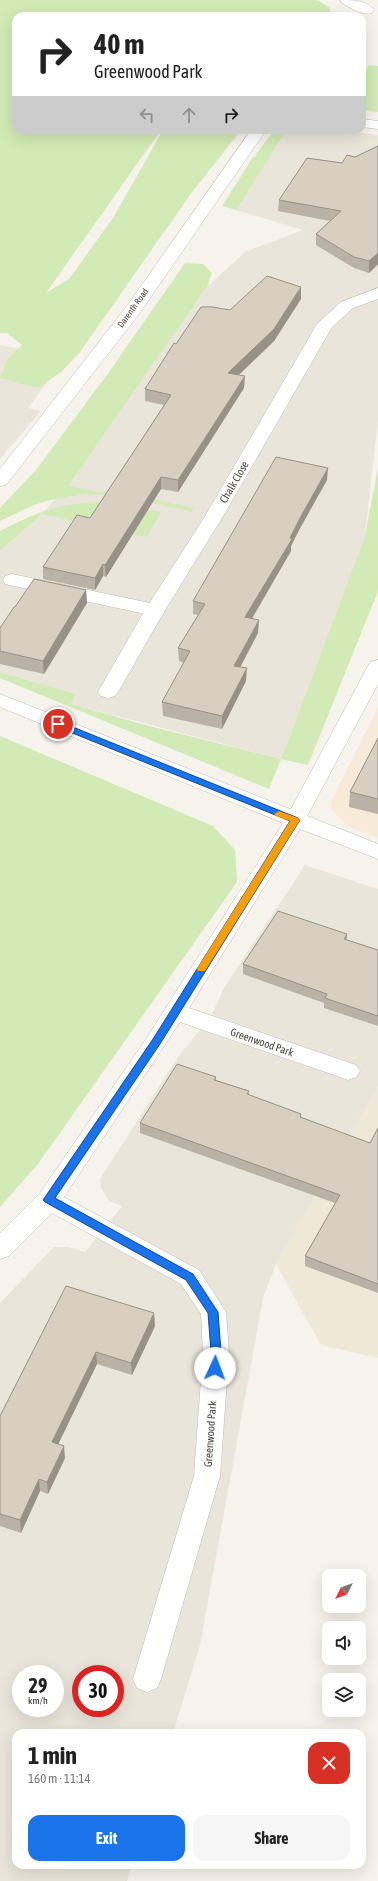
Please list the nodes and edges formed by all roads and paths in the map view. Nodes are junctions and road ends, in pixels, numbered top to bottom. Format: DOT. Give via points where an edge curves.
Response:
graph roads {
  1 [pos="347,0"];
  2 [pos="369,10"];
  3 [pos="366,123"];
  4 [pos="378,124"];
  5 [pos="256,134"];
  6 [pos="378,293"];
  7 [pos="0,481"];
  8 [pos="12,580"];
  9 [pos="155,610"];
  10 [pos="378,666"];
  11 [pos="108,692"];
  12 [pos="0,700"];
  13 [pos="295,820"];
  14 [pos="378,852"];
  15 [pos="175,1012"];
  16 [pos="348,1071"];
  17 [pos="48,1200"];
  18 [pos="0,1249"];
  19 [pos="147,1679"];
  1 -- 2 [label="street"];
  3 -- 4 [label="street"];
  5 -- 7 [label="street, Darenth Road" via="133,310"];
  6 -- 9 [label="street, Chalk Close" via="347,305 325,324 213,518"];
  8 -- 9 [label="street"];
  9 -- 11 [label="street, Chalk Close"];
  10 -- 13 [label="street"];
  12 -- 13 [label="street"];
  13 -- 14 [label="street"];
  13 -- 15 [label="street"];
  15 -- 16 [label="street, Greenwood Park"];
  15 -- 17 [label="street"];
  17 -- 18 [label="street"];
  17 -- 19 [label="street, Greenwood Park" via="190,1277 213,1312 216,1352 207,1476"];
}
